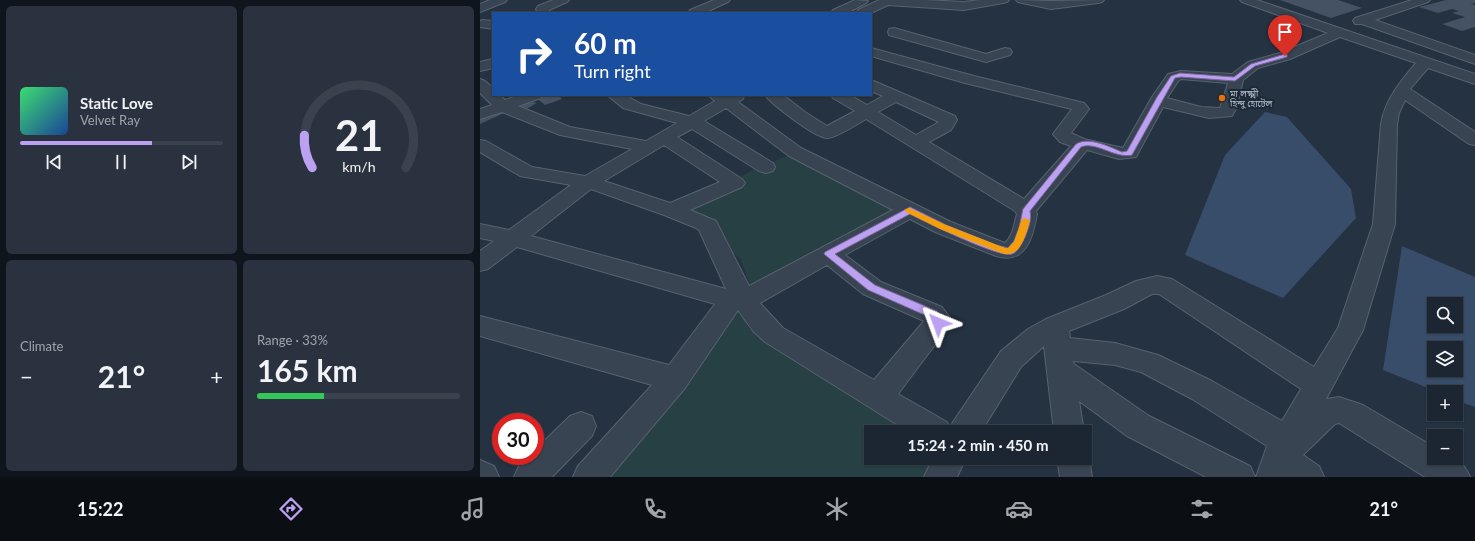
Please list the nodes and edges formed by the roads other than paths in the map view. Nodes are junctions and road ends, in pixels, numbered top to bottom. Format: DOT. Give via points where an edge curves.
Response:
graph roads {
  1 [pos="500,0"];
  2 [pos="563,0"];
  3 [pos="724,0"];
  4 [pos="1003,0"];
  5 [pos="1022,0"];
  6 [pos="1098,0"];
  7 [pos="1246,0"];
  8 [pos="1424,0"];
  9 [pos="883,2"];
  10 [pos="927,2"];
  11 [pos="861,5"];
  12 [pos="480,8"];
  13 [pos="499,12"];
  14 [pos="539,12"];
  15 [pos="696,12"];
  16 [pos="840,12"];
  17 [pos="1363,20"];
  18 [pos="1334,31"];
  19 [pos="894,32"];
  20 [pos="874,41"];
  21 [pos="872,52"];
  22 [pos="1005,52"];
  23 [pos="1475,60"];
  24 [pos="1425,62"];
  25 [pos="492,63"];
  26 [pos="480,67"];
  27 [pos="1235,79"];
  28 [pos="1475,79"];
  29 [pos="872,85"];
  30 [pos="484,87"];
  31 [pos="1402,91"];
  32 [pos="492,95"];
  33 [pos="893,95"];
  34 [pos="493,96"];
  35 [pos="532,96"];
  36 [pos="616,96"];
  37 [pos="774,96"];
  38 [pos="841,96"];
  39 [pos="1161,96"];
  40 [pos="728,97"];
  41 [pos="502,106"];
  42 [pos="866,112"];
  43 [pos="480,114"];
  44 [pos="692,122"];
  45 [pos="1457,127"];
  46 [pos="1475,128"];
  47 [pos="827,134"];
  48 [pos="666,138"];
  49 [pos="1475,140"];
  50 [pos="916,142"];
  51 [pos="1082,144"];
  52 [pos="480,145"];
  53 [pos="650,147"];
  54 [pos="795,152"];
  55 [pos="766,167"];
  56 [pos="588,182"];
  57 [pos="735,183"];
  58 [pos="671,210"];
  59 [pos="910,210"];
  60 [pos="1026,210"];
  61 [pos="480,231"];
  62 [pos="513,238"];
  63 [pos="829,254"];
  64 [pos="480,263"];
  65 [pos="738,300"];
  66 [pos="480,326"];
  67 [pos="1058,348"];
  68 [pos="675,379"];
  69 [pos="1319,385"];
  70 [pos="878,397"];
  71 [pos="924,425"];
  72 [pos="969,425"];
  73 [pos="1068,425"];
  74 [pos="581,426"];
  75 [pos="1279,458"];
  76 [pos="946,465"];
  77 [pos="1074,465"];
  78 [pos="480,476"];
  79 [pos="483,477"];
  80 [pos="530,477"];
  81 [pos="589,477"];
  82 [pos="940,477"];
  83 [pos="1076,477"];
  84 [pos="1239,477"];
  85 [pos="1308,477"];
  86 [pos="1454,477"];
  1 -- 12 [label="street"];
  1 -- 13 [label="street" via="507,5"];
  2 -- 14 [label="street"];
  3 -- 15 [label="street"];
  4 -- 10 [label="street" via="969,6"];
  5 -- 6 [label="street" via="1051,5"];
  7 -- 18 [label="street"];
  8 -- 17 [label="street"];
  9 -- 10 [label="street"];
  9 -- 11 [label="street"];
  10 -- 19 [label="street"];
  11 -- 16 [label="street"];
  17 -- 18 [label="street"];
  17 -- 23 [label="street"];
  18 -- 24 [label="street"];
  18 -- 27 [label="street" via="1285,56 1258,63"];
  19 -- 20 [label="street"];
  19 -- 22 [label="street" via="986,58"];
  21 -- 51 [label="street" via="1078,106 1081,110 1062,134"];
  24 -- 28 [label="street"];
  24 -- 31 [label="street"];
  25 -- 26 [label="street"];
  27 -- 39 [label="street" via="1176,76"];
  27 -- 39 [label="street" via="1226,113 1219,114"];
  29 -- 33 [label="street"];
  30 -- 32 [label="street"];
  31 -- 45 [label="street"];
  31 -- 69 [label="street" via="1395,103 1389,124 1384,224 1350,330"];
  33 -- 42 [label="street" via="889,101"];
  33 -- 50 [label="street" via="949,120 945,126"];
  34 -- 41 [label="street"];
  35 -- 41 [label="street"];
  36 -- 44 [label="street" via="629,105"];
  37 -- 47 [label="street"];
  38 -- 42 [label="street"];
  39 -- 51 [label="street" via="1130,154 1122,154 1093,144"];
  40 -- 44 [label="street"];
  40 -- 54 [label="street"];
  41 -- 43 [label="street"];
  41 -- 53 [label="street" via="566,130"];
  42 -- 47 [label="street"];
  42 -- 50 [label="street"];
  44 -- 48 [label="street"];
  44 -- 55 [label="street"];
  45 -- 46 [label="street"];
  45 -- 49 [label="street"];
  47 -- 54 [label="street"];
  48 -- 53 [label="street"];
  48 -- 57 [label="street"];
  50 -- 60 [label="street"];
  51 -- 60 [label="street"];
  52 -- 56 [label="street" via="527,172"];
  53 -- 56 [label="street"];
  54 -- 55 [label="street"];
  54 -- 59 [label="street"];
  55 -- 57 [label="street"];
  56 -- 58 [label="street"];
  56 -- 62 [label="street"];
  57 -- 58 [label="street"];
  58 -- 65 [label="street" via="708,226"];
  59 -- 60 [label="street" via="943,227 1010,252 1018,243 1024,228"];
  59 -- 63 [label="street"];
  61 -- 62 [label="street"];
  62 -- 64 [label="street"];
  62 -- 65 [label="street"];
  63 -- 65 [label="street"];
  63 -- 70 [label="street" via="872,288 933,314 938,319 938,323"];
  65 -- 68 [label="street"];
  65 -- 70 [label="street" via="774,335"];
  66 -- 68 [label="street"];
  67 -- 69 [label="street" via="1117,301 1155,284 1164,285"];
  67 -- 72 [label="street" via="1038,334 1021,348 1011,359"];
  67 -- 73 [label="street"];
  67 -- 75 [label="street" via="1115,354 1148,363 1202,390"];
  67 -- 84 [label="street" via="1095,396 1138,426"];
  68 -- 81 [label="street"];
  69 -- 75 [label="street"];
  70 -- 71 [label="street"];
  74 -- 80 [label="street"];
  75 -- 85 [label="street"];
  75 -- 86 [label="street" via="1327,412 1339,410 1352,414"];
  76 -- 82 [label="street"];
  77 -- 83 [label="street"];
  78 -- 79 [label="street"];
}
